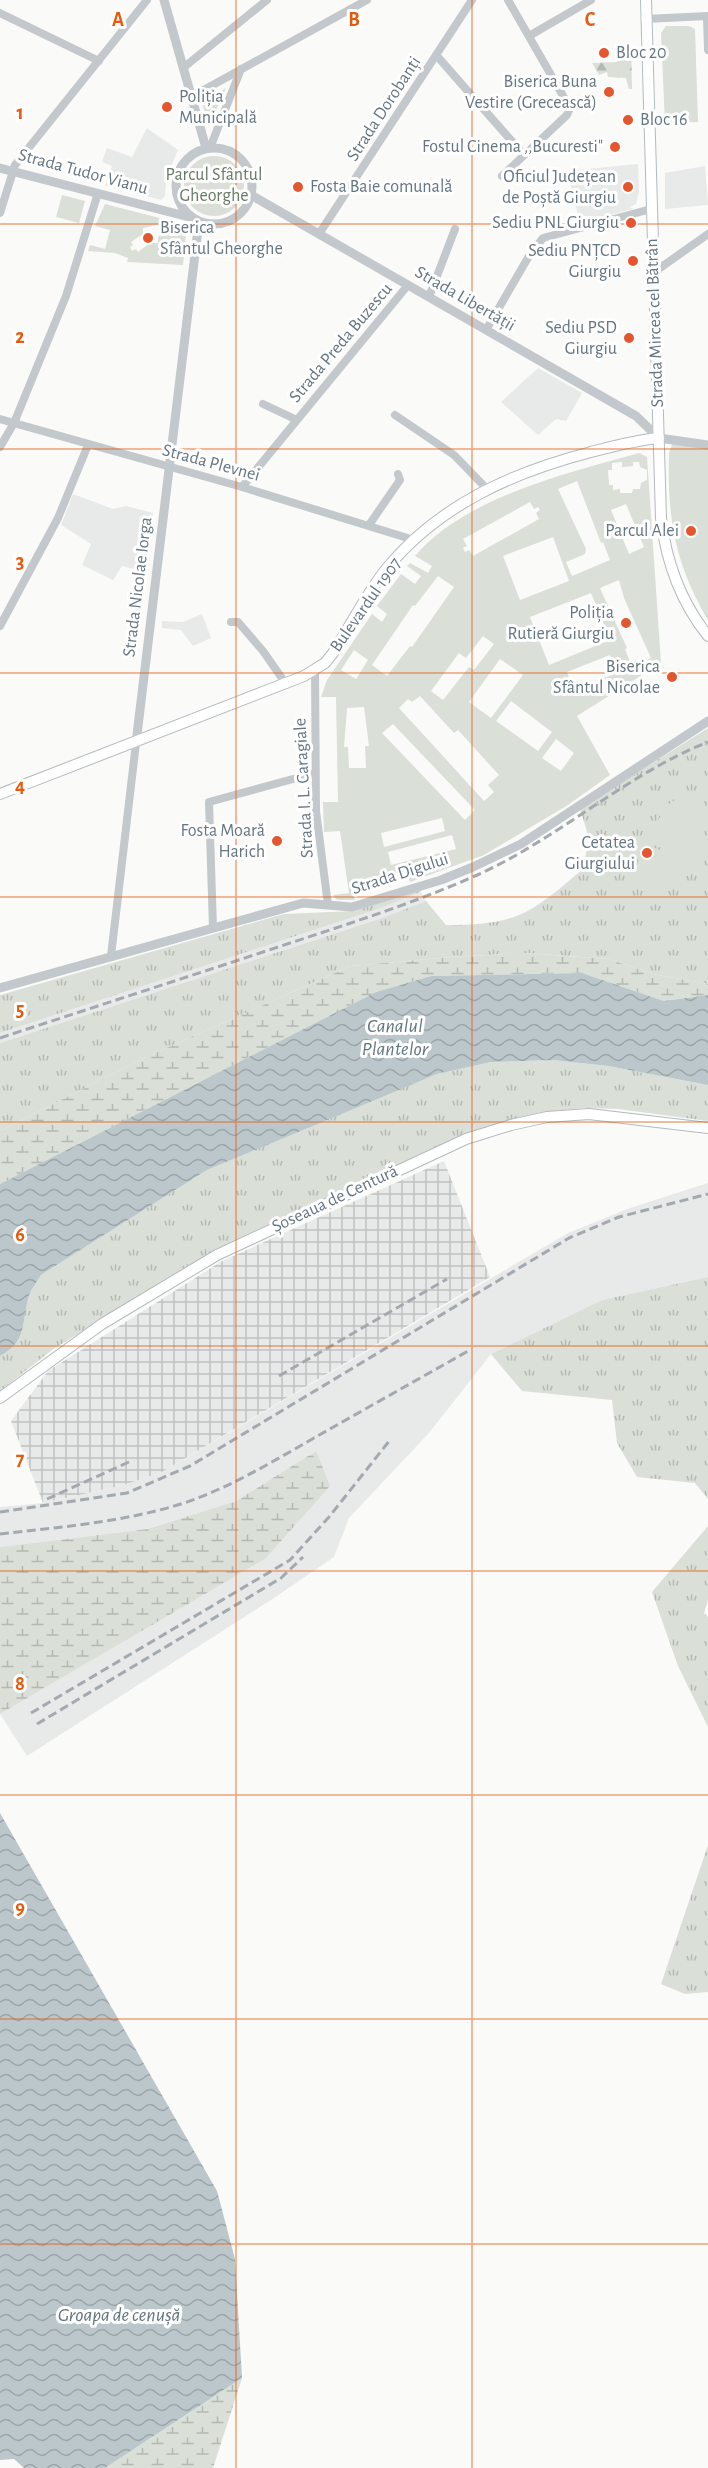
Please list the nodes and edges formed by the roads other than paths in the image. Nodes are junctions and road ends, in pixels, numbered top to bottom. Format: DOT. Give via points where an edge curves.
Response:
graph roads {
  1 [pos="147,0"];
  2 [pos="164,0"];
  3 [pos="267,0"];
  4 [pos="367,0"];
  5 [pos="472,0"];
  6 [pos="508,0"];
  7 [pos="591,0"];
  8 [pos="646,0"];
  9 [pos="0,14"];
  10 [pos="707,16"];
  11 [pos="645,19"];
  12 [pos="529,36"];
  13 [pos="708,51"];
  14 [pos="437,56"];
  15 [pos="99,60"];
  16 [pos="183,68"];
  17 [pos="241,69"];
  18 [pos="191,96"];
  19 [pos="208,148"];
  20 [pos="524,155"];
  21 [pos="0,168"];
  22 [pos="12,171"];
  23 [pos="502,176"];
  24 [pos="98,193"];
  25 [pos="251,195"];
  26 [pos="651,208"];
  27 [pos="0,213"];
  28 [pos="195,219"];
  29 [pos="455,229"];
  30 [pos="319,234"];
  31 [pos="708,234"];
  32 [pos="654,273"];
  33 [pos="408,285"];
  34 [pos="429,297"];
  35 [pos="486,330"];
  36 [pos="263,404"];
  37 [pos="395,415"];
  38 [pos="0,419"];
  39 [pos="297,420"];
  40 [pos="14,423"];
  41 [pos="659,438"];
  42 [pos="88,445"];
  43 [pos="708,445"];
  44 [pos="0,447"];
  45 [pos="169,467"];
  46 [pos="398,474"];
  47 [pos="242,487"];
  48 [pos="487,489"];
  49 [pos="369,525"];
  50 [pos="414,540"];
  51 [pos="231,622"];
  52 [pos="0,626"];
  53 [pos="708,636"];
  54 [pos="315,670"];
  55 [pos="286,684"];
  56 [pos="708,721"];
  57 [pos="136,743"];
  58 [pos="315,773"];
  59 [pos="0,794"];
  60 [pos="328,905"];
  61 [pos="213,928"];
  62 [pos="111,956"];
  63 [pos="0,988"];
  64 [pos="708,1128"];
  65 [pos="0,1398"];
  1 -- 15 [label="street"];
  2 -- 16 [label="street"];
  3 -- 16 [label="street"];
  4 -- 17 [label="street"];
  5 -- 14 [label="street, Strada Dorobanți"];
  6 -- 12 [label="street"];
  7 -- 12 [label="street"];
  8 -- 11 [label="main road, Strada Mircea cel Bătrân"];
  9 -- 15 [label="street"];
  10 -- 11 [label="street"];
  10 -- 13 [label="street"];
  11 -- 26 [label="main road, Strada Mircea cel Bătrân"];
  12 -- 20 [label="street" via="570,108"];
  14 -- 20 [label="street"];
  14 -- 30 [label="street, Strada Dorobanți"];
  15 -- 22 [label="street"];
  16 -- 18 [label="street"];
  17 -- 18 [label="street"];
  17 -- 19 [label="street"];
  18 -- 19 [label="street"];
  19 -- 25 [label="street" via="228,150 243,160 251,176"];
  19 -- 28 [label="street" via="186,159 176,178 179,201"];
  20 -- 23 [label="street"];
  21 -- 22 [label="street, Strada Tudor Vianu"];
  22 -- 24 [label="street, Strada Tudor Vianu"];
  22 -- 27 [label="street"];
  24 -- 28 [label="street, Strada Tudor Vianu"];
  24 -- 40 [label="street" via="66,296"];
  25 -- 28 [label="street" via="243,211 230,221 214,224"];
  25 -- 30 [label="street, Strada Libertății"];
  26 -- 32 [label="main road, Strada Mircea cel Bătrân"];
  26 -- 35 [label="street" via="543,238"];
  28 -- 45 [label="street, Strada Nicolae Iorga"];
  29 -- 34 [label="street"];
  30 -- 33 [label="street, Strada Libertății"];
  31 -- 32 [label="street"];
  32 -- 41 [label="main road, Strada Mircea cel Bătrân"];
  33 -- 34 [label="street, Strada Libertății"];
  33 -- 39 [label="street, Strada Preda Buzescu"];
  34 -- 35 [label="street, Strada Libertății"];
  35 -- 41 [label="street, Strada Libertății" via="636,417"];
  36 -- 39 [label="street, Strada Preda Buzescu"];
  37 -- 48 [label="street" via="454,454"];
  38 -- 40 [label="street, Strada Plevnei"];
  39 -- 47 [label="street, Strada Preda Buzescu"];
  40 -- 42 [label="street, Strada Plevnei"];
  40 -- 44 [label="street"];
  41 -- 43 [label="street"];
  41 -- 48 [label="main road, Bulevardul 1907" via="541,465"];
  41 -- 53 [label="main road, Strada Mircea cel Bătrân" via="666,554 686,603"];
  42 -- 45 [label="street, Strada Plevnei"];
  42 -- 52 [label="street" via="58,518"];
  45 -- 47 [label="street, Strada Plevnei"];
  45 -- 57 [label="street, Strada Nicolae Iorga"];
  46 -- 49 [label="street" via="400,480"];
  47 -- 49 [label="street, Strada Plevnei"];
  48 -- 50 [label="main road, Bulevardul 1907"];
  49 -- 50 [label="street, Strada Plevnei"];
  50 -- 54 [label="main road, Bulevardul 1907" via="376,582 333,653"];
  51 -- 55 [label="street" via="237,621 246,630"];
  54 -- 55 [label="main road, Bulevardul 1907"];
  54 -- 58 [label="street, Strada I. L. Caragiale"];
  55 -- 57 [label="main road, Bulevardul 1907"];
  56 -- 60 [label="street, Strada Digului" via="521,844 441,880 358,906"];
  57 -- 59 [label="main road, Bulevardul 1907"];
  57 -- 62 [label="street, Strada Nicolae Iorga"];
  58 -- 60 [label="street, Strada I. L. Caragiale"];
  58 -- 61 [label="street" via="209,802"];
  60 -- 61 [label="street, Strada Digului" via="303,903"];
  61 -- 62 [label="street, Strada Digului"];
  62 -- 63 [label="street, Strada Digului"];
  64 -- 65 [label="main road, Șoseaua de Centură" via="589,1114 547,1117 466,1139 217,1255 102,1324"];
}
